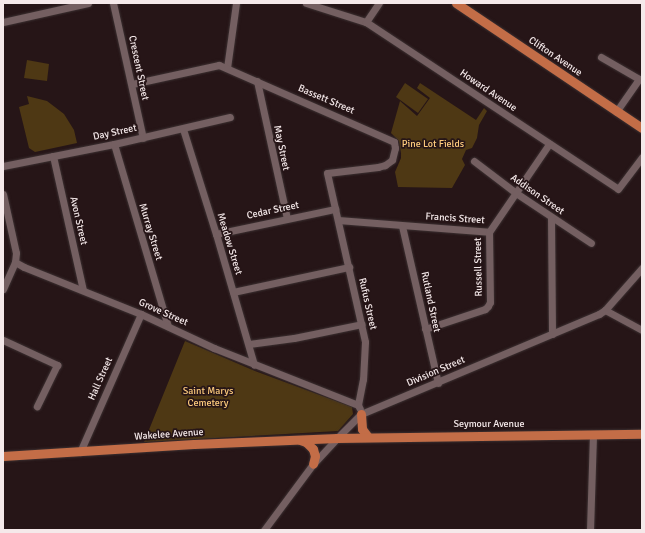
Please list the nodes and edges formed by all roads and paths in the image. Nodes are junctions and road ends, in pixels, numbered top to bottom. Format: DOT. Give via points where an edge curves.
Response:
graph roads {
  1 [pos="88,3"];
  2 [pos="113,3"];
  3 [pos="236,3"];
  4 [pos="306,3"];
  5 [pos="379,3"];
  6 [pos="456,3"];
  7 [pos="3,22"];
  8 [pos="366,22"];
  9 [pos="601,57"];
  10 [pos="227,68"];
  11 [pos="256,82"];
  12 [pos="132,84"];
  13 [pos="616,112"];
  14 [pos="230,117"];
  15 [pos="642,128"];
  16 [pos="183,129"];
  17 [pos="143,138"];
  18 [pos="114,144"];
  19 [pos="549,144"];
  20 [pos="53,156"];
  21 [pos="642,157"];
  22 [pos="474,161"];
  23 [pos="3,166"];
  24 [pos="516,193"];
  25 [pos="3,194"];
  26 [pos="335,209"];
  27 [pos="550,217"];
  28 [pos="287,219"];
  29 [pos="338,220"];
  30 [pos="402,226"];
  31 [pos="489,232"];
  32 [pos="216,234"];
  33 [pos="591,243"];
  34 [pos="15,262"];
  35 [pos="349,267"];
  36 [pos="642,268"];
  37 [pos="3,289"];
  38 [pos="83,290"];
  39 [pos="233,292"];
  40 [pos="605,310"];
  41 [pos="141,314"];
  42 [pos="362,324"];
  43 [pos="168,326"];
  44 [pos="425,329"];
  45 [pos="642,330"];
  46 [pos="552,334"];
  47 [pos="3,340"];
  48 [pos="248,344"];
  49 [pos="254,365"];
  50 [pos="438,383"];
  51 [pos="358,405"];
  52 [pos="37,406"];
  53 [pos="362,414"];
  54 [pos="642,434"];
  55 [pos="593,435"];
  56 [pos="368,437"];
  57 [pos="337,438"];
  58 [pos="299,439"];
  59 [pos="80,452"];
  60 [pos="3,456"];
  61 [pos="313,464"];
  62 [pos="264,530"];
  63 [pos="590,530"];
  1 -- 7 [label="street"];
  2 -- 12 [label="street, Crescent Street"];
  3 -- 10 [label="street"];
  4 -- 8 [label="street, Howard Avenue"];
  5 -- 8 [label="street"];
  6 -- 13 [label="main road, Clifton Avenue"];
  8 -- 19 [label="street, Howard Avenue"];
  9 -- 13 [label="street" via="639,79"];
  10 -- 11 [label="street, Bassett Street"];
  10 -- 12 [label="street, Bassett Street" via="219,65"];
  11 -- 26 [label="street, Bassett Street" via="394,142 392,160 385,165 327,173"];
  11 -- 28 [label="street, May Street"];
  12 -- 17 [label="street, Crescent Street"];
  13 -- 15 [label="main road, Clifton Avenue"];
  14 -- 16 [label="street, Day Street"];
  16 -- 17 [label="street, Day Street"];
  16 -- 32 [label="street, Meadow Street"];
  17 -- 18 [label="street, Day Street"];
  18 -- 20 [label="street, Day Street"];
  18 -- 43 [label="street, Murray Street"];
  19 -- 21 [label="street, Howard Avenue" via="618,189"];
  19 -- 24 [label="street, Francis Street"];
  20 -- 23 [label="street, Day Street"];
  20 -- 38 [label="street, Avon Street"];
  22 -- 24 [label="street, Addison Street"];
  24 -- 27 [label="street, Addison Street"];
  24 -- 31 [label="street, Francis Street"];
  25 -- 34 [label="street" via="16,253"];
  26 -- 28 [label="street, Cedar Street"];
  26 -- 29 [label="street, Rufus Street"];
  27 -- 33 [label="street, Addison Street"];
  27 -- 46 [label="street"];
  28 -- 32 [label="street, Cedar Street"];
  29 -- 30 [label="street, Francis Street"];
  29 -- 35 [label="street, Rufus Street"];
  30 -- 31 [label="street, Francis Street"];
  30 -- 44 [label="street, Rutland Street"];
  31 -- 44 [label="street, Russell Street" via="488,306"];
  32 -- 39 [label="street, Meadow Street"];
  34 -- 37 [label="street"];
  34 -- 38 [label="street, Grove Street"];
  35 -- 39 [label="street"];
  35 -- 42 [label="street, Rufus Street"];
  36 -- 40 [label="street, Division Street"];
  38 -- 41 [label="street, Grove Street"];
  39 -- 48 [label="street, Meadow Street"];
  40 -- 45 [label="street"];
  40 -- 46 [label="street, Division Street"];
  41 -- 43 [label="street, Grove Street"];
  41 -- 59 [label="street, Hall Street"];
  42 -- 48 [label="street" via="294,338"];
  42 -- 51 [label="street, Rufus Street" via="365,349"];
  43 -- 49 [label="street, Grove Street"];
  44 -- 50 [label="street, Rutland Street"];
  46 -- 50 [label="street, Division Street"];
  47 -- 52 [label="street" via="57,365"];
  48 -- 49 [label="street, Meadow Street"];
  49 -- 51 [label="street, Grove Street"];
  50 -- 53 [label="street, Division Street"];
  51 -- 53 [label="street"];
  53 -- 56 [label="main road" via="362,426"];
  53 -- 57 [label="street, Division Street"];
  54 -- 55 [label="main road, Seymour Avenue"];
  55 -- 56 [label="main road, Seymour Avenue"];
  55 -- 63 [label="street"];
  56 -- 57 [label="main road, Seymour Avenue"];
  57 -- 58 [label="main road, Wakelee Avenue"];
  57 -- 61 [label="street, Division Street"];
  58 -- 59 [label="main road, Wakelee Avenue"];
  58 -- 61 [label="main road" via="314,449"];
  59 -- 60 [label="main road, Wakelee Avenue"];
  61 -- 62 [label="street, Division Street"];
}
